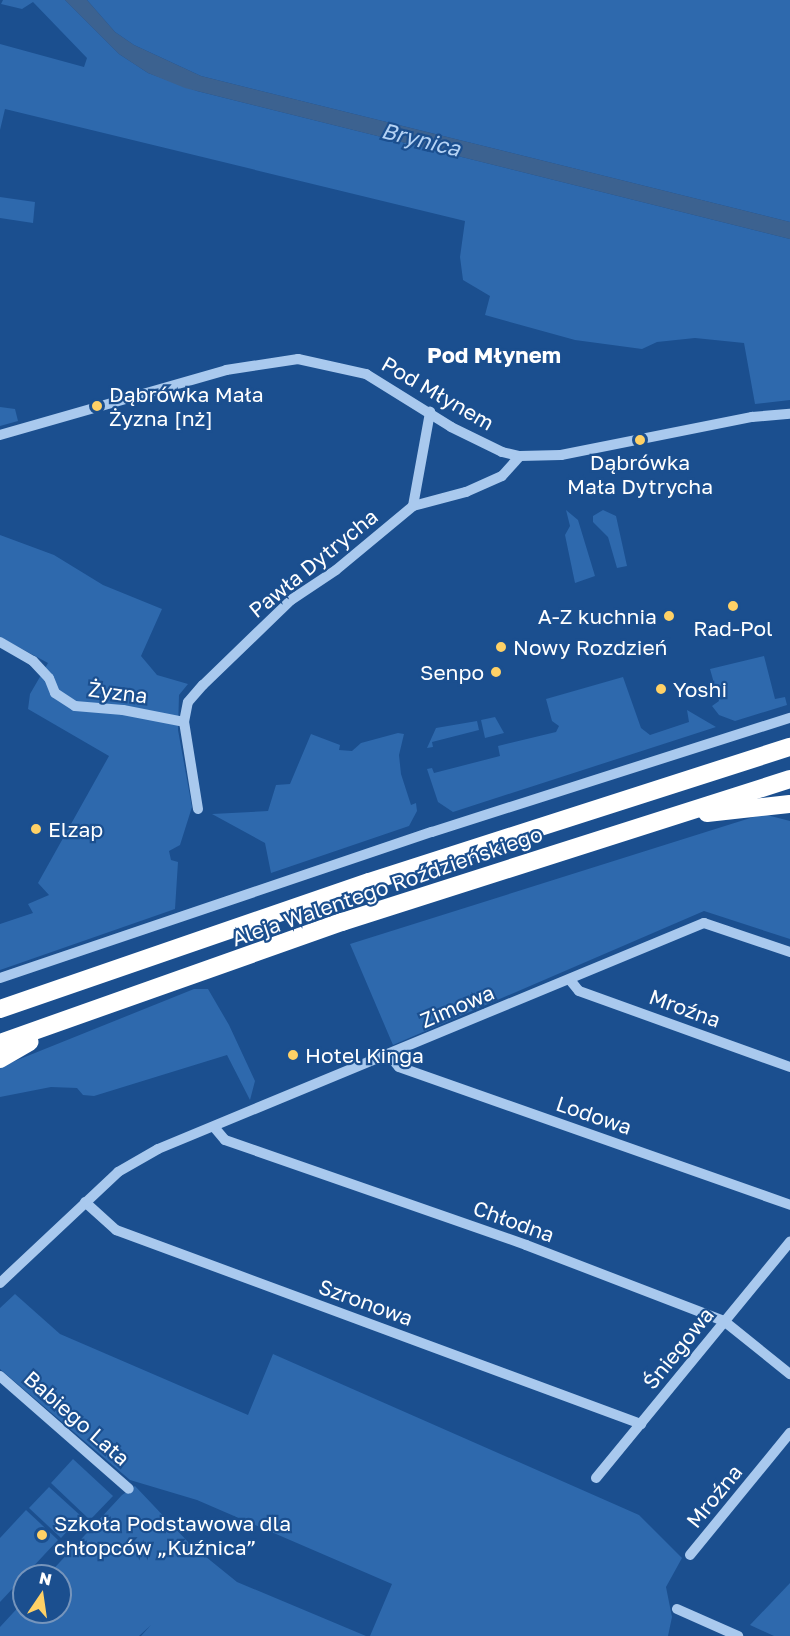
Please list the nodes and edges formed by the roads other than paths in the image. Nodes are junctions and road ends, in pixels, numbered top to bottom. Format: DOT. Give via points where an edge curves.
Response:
graph roads {
  1 [pos="430,412"];
  2 [pos="790,414"];
  3 [pos="0,435"];
  4 [pos="520,456"];
  5 [pos="413,506"];
  6 [pos="0,642"];
  7 [pos="790,718"];
  8 [pos="184,722"];
  9 [pos="790,747"];
  10 [pos="790,779"];
  11 [pos="790,804"];
  12 [pos="198,809"];
  13 [pos="663,818"];
  14 [pos="790,952"];
  15 [pos="0,978"];
  16 [pos="570,980"];
  17 [pos="26,999"];
  18 [pos="0,1004"];
  19 [pos="0,1009"];
  20 [pos="63,1020"];
  21 [pos="0,1043"];
  22 [pos="390,1056"];
  23 [pos="0,1059"];
  24 [pos="790,1067"];
  25 [pos="214,1128"];
  26 [pos="85,1202"];
  27 [pos="790,1205"];
  28 [pos="790,1242"];
  29 [pos="0,1283"];
  30 [pos="724,1321"];
  31 [pos="790,1374"];
  32 [pos="0,1376"];
  33 [pos="641,1424"];
  34 [pos="790,1433"];
  35 [pos="597,1478"];
  36 [pos="129,1489"];
  37 [pos="690,1555"];
  38 [pos="677,1609"];
  39 [pos="738,1636"];
  1 -- 3 [label="street, Pod Młynem" via="366,374 298,359 226,370"];
  1 -- 4 [label="street, Pod Młynem" via="479,442"];
  1 -- 5 [label="street"];
  2 -- 4 [label="street, Pod Młynem" via="752,417 561,455"];
  4 -- 5 [label="street, Pawła Dytrycha" via="502,476 466,492"];
  5 -- 8 [label="street, Pawła Dytrycha" via="352,558 291,600 203,684 188,702"];
  6 -- 8 [label="street, Żyzna" via="33,661 49,678 55,693 75,706 123,710"];
  7 -- 15 [label="street, Aleja Walentego Roździeńskiego" via="466,821"];
  8 -- 12 [label="street, Pawła Dytrycha"];
  9 -- 17 [label="highway, Aleja Walentego Roździeńskiego" via="369,882"];
  10 -- 13 [label="highway, Aleja Walentego Roździeńskiego"];
  11 -- 13 [label="highway"];
  13 -- 20 [label="highway, Aleja Walentego Roździeńskiego" via="342,922"];
  14 -- 16 [label="street, Zimowa" via="704,924"];
  16 -- 22 [label="street, Zimowa"];
  16 -- 24 [label="street, Mroźna" via="579,991"];
  17 -- 18 [label="highway"];
  17 -- 19 [label="highway, Aleja Walentego Roździeńskiego"];
  20 -- 21 [label="highway, Aleja Walentego Roździeńskiego"];
  20 -- 23 [label="highway"];
  22 -- 25 [label="street, Zimowa"];
  22 -- 27 [label="street, Lodowa" via="399,1067"];
  25 -- 26 [label="street, Zimowa" via="136,1160"];
  25 -- 30 [label="street, Chłodna" via="225,1140 526,1245"];
  26 -- 29 [label="street, Zimowa"];
  26 -- 33 [label="street, Szronowa" via="116,1230"];
  28 -- 30 [label="street, Śniegowa"];
  30 -- 31 [label="street, Chłodna"];
  30 -- 33 [label="street, Śniegowa"];
  32 -- 36 [label="street, Babiego Lata"];
  33 -- 35 [label="street, Śniegowa"];
  34 -- 37 [label="street, Mroźna"];
  38 -- 39 [label="street"];
}
